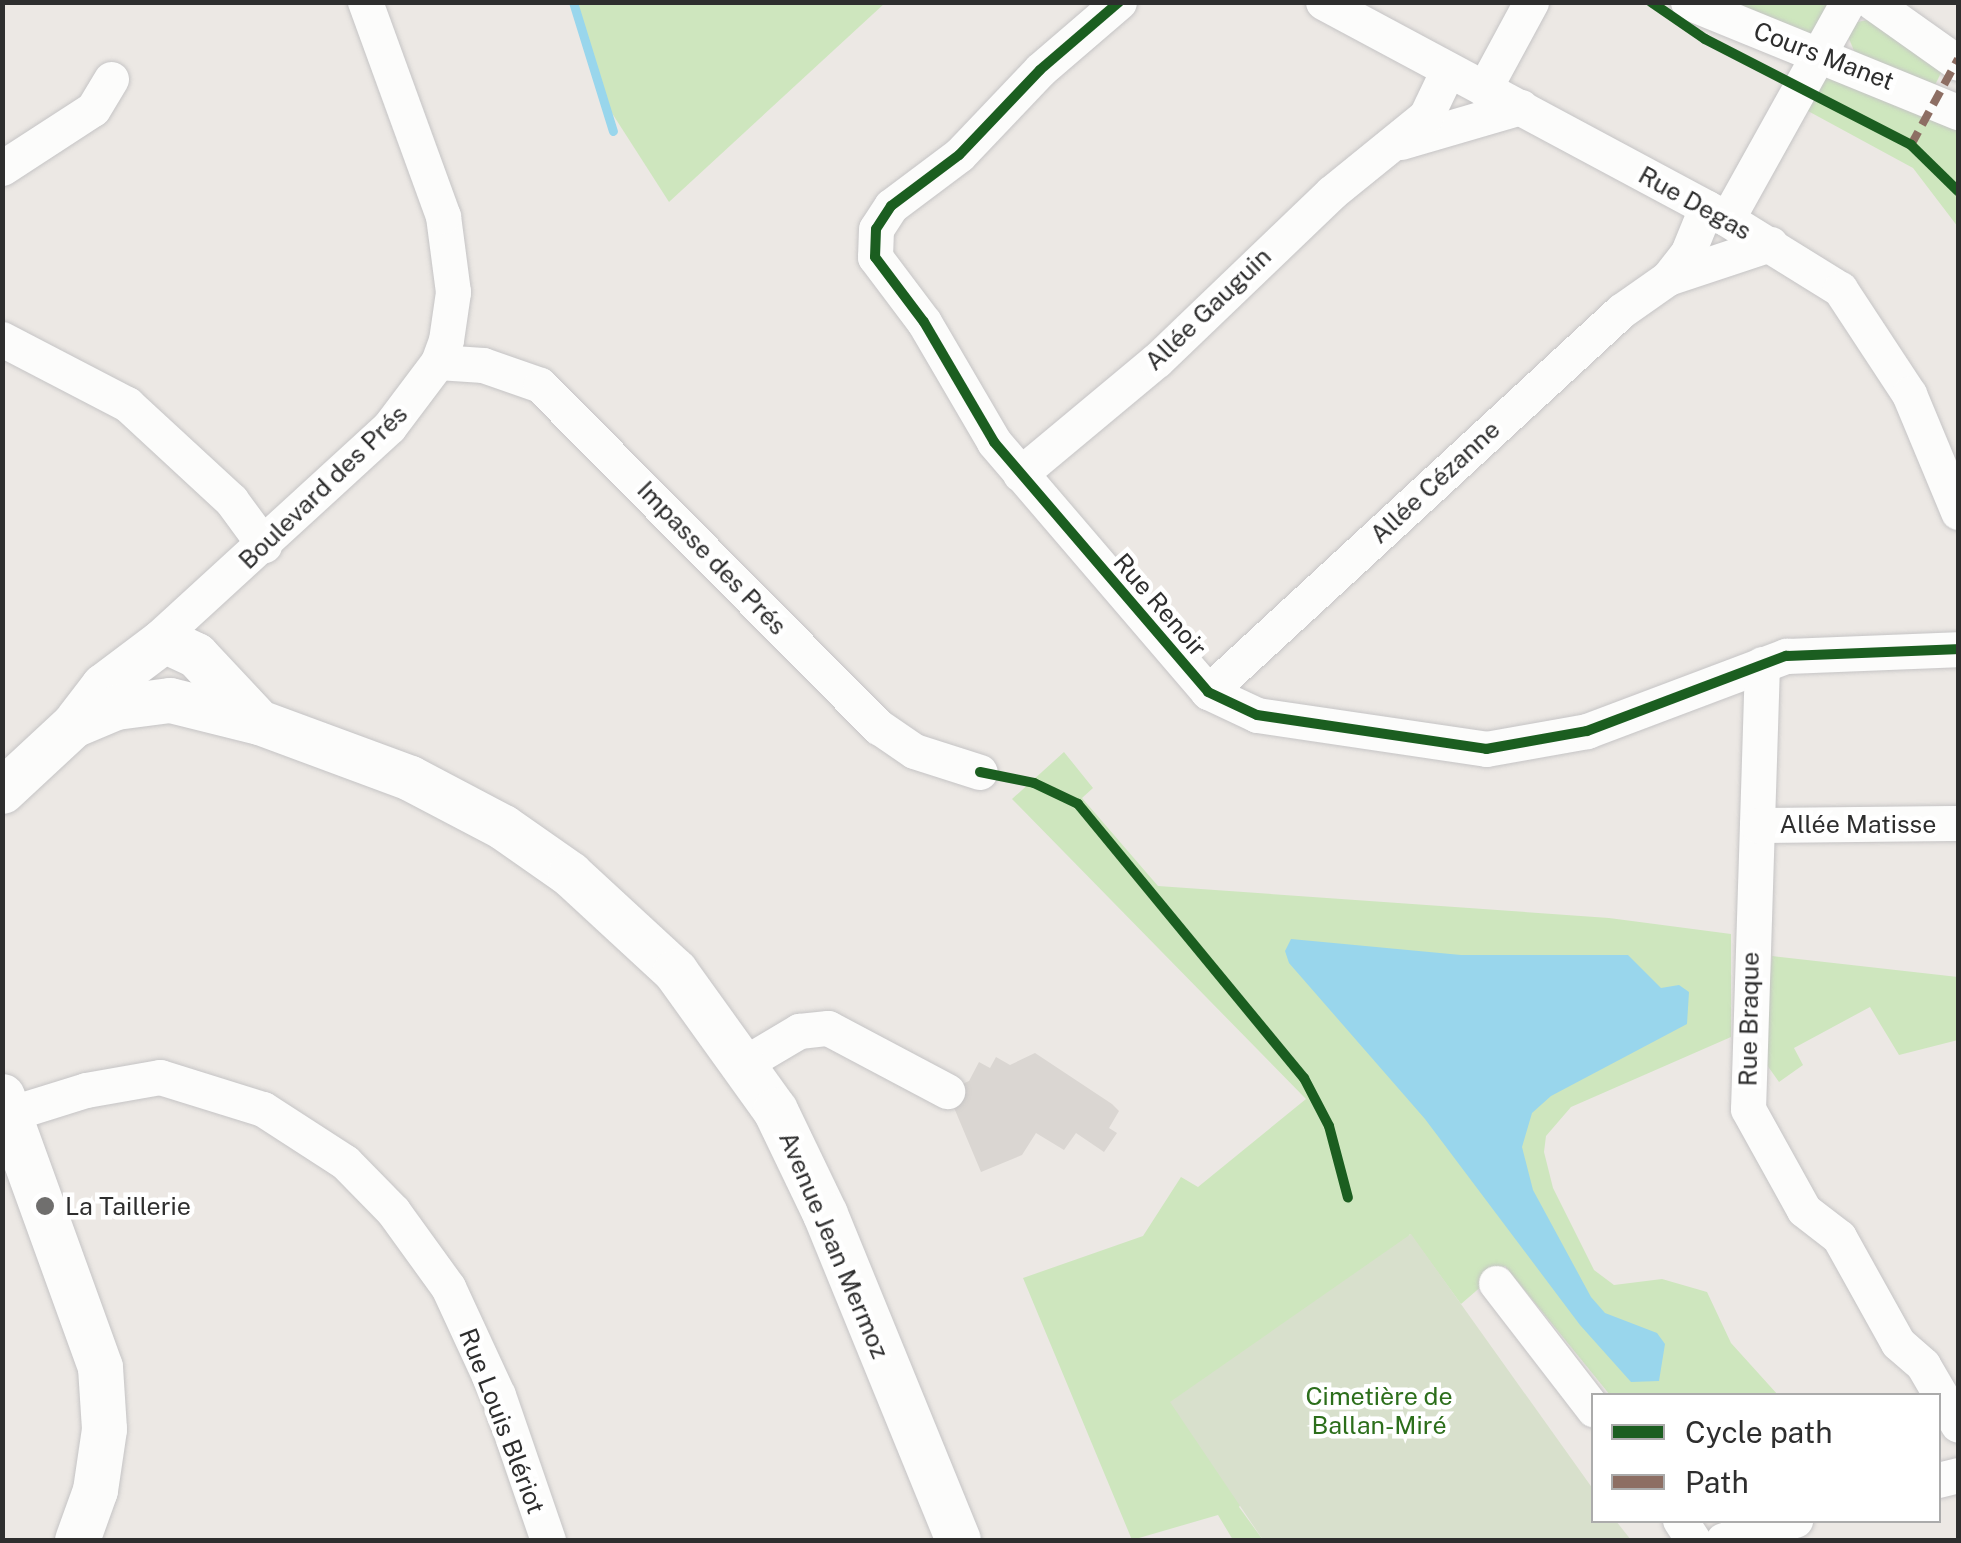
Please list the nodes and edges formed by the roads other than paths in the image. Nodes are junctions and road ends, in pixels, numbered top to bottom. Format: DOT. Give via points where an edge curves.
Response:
graph roads {
  1 [pos="365,2"];
  2 [pos="1323,2"];
  3 [pos="1531,2"];
  4 [pos="1688,2"];
  5 [pos="1848,2"];
  6 [pos="1872,2"];
  7 [pos="1118,3"];
  8 [pos="1820,54"];
  9 [pos="1958,63"];
  10 [pos="1448,70"];
  11 [pos="112,79"];
  12 [pos="1484,89"];
  13 [pos="1521,107"];
  14 [pos="1958,112"];
  15 [pos="1395,144"];
  16 [pos="2,168"];
  17 [pos="1716,214"];
  18 [pos="1770,244"];
  19 [pos="1668,278"];
  20 [pos="2,339"];
  21 [pos="438,362"];
  22 [pos="1020,474"];
  23 [pos="1958,512"];
  24 [pos="264,545"];
  25 [pos="232,575"];
  26 [pos="151,644"];
  27 [pos="1958,648"];
  28 [pos="196,655"];
  29 [pos="1762,664"];
  30 [pos="1208,692"];
  31 [pos="170,700"];
  32 [pos="259,722"];
  33 [pos="73,725"];
  34 [pos="980,772"];
  35 [pos="6,783"];
  36 [pos="1958,823"];
  37 [pos="1757,825"];
  38 [pos="745,1063"];
  39 [pos="947,1090"];
  40 [pos="6,1105"];
  41 [pos="1496,1283"];
  42 [pos="1940,1393"];
  43 [pos="1941,1395"];
  44 [pos="1591,1406"];
  45 [pos="1958,1424"];
  46 [pos="1784,1523"];
  47 [pos="78,1540"];
  48 [pos="548,1540"];
  49 [pos="958,1540"];
  50 [pos="1723,1540"];
  1 -- 21 [label="street, Boulevard des Prés" via="452,258 453,310"];
  2 -- 10 [label="street, Rue Degas"];
  3 -- 12 [label="street"];
  4 -- 8 [label="street, Cours Manet"];
  5 -- 8 [label="street, Allée Cézanne"];
  6 -- 9 [label="street, Cours Manet"];
  7 -- 22 [label="street, Rue Renoir" via="1040,70 959,155 892,206 874,241 882,269"];
  8 -- 14 [label="street, Cours Manet"];
  8 -- 17 [label="street, Allée Cézanne"];
  10 -- 12 [label="street, Rue Degas"];
  10 -- 15 [label="street, Allée Gauguin" via="1426,116"];
  11 -- 16 [label="street" via="93,110"];
  12 -- 13 [label="street, Rue Degas"];
  13 -- 15 [label="street, Allée Gauguin"];
  13 -- 17 [label="street, Rue Degas"];
  15 -- 22 [label="street, Allée Gauguin" via="1342,182 1157,360"];
  17 -- 18 [label="street, Rue Degas"];
  17 -- 19 [label="street, Allée Cézanne"];
  18 -- 19 [label="street, Allée Cézanne"];
  18 -- 23 [label="street, Rue Degas" via="1831,282 1862,318 1909,394"];
  19 -- 30 [label="street, Allée Cézanne" via="1610,322"];
  20 -- 24 [label="street" via="127,404 231,500"];
  21 -- 24 [label="street, Boulevard des Prés" via="389,427"];
  21 -- 34 [label="street, Impasse des Prés" via="483,364 540,384 878,726 914,751"];
  22 -- 30 [label="street, Rue Renoir"];
  24 -- 25 [label="street, Boulevard des Prés"];
  25 -- 26 [label="street, Boulevard des Prés"];
  25 -- 28 [label="street, Boulevard des Prés"];
  26 -- 28 [label="street" via="176,643"];
  26 -- 31 [label="street" via="145,681"];
  26 -- 33 [label="street, Boulevard des Prés" via="103,686"];
  27 -- 29 [label="street, Rue Renoir" via="1814,654"];
  28 -- 31 [label="street" via="193,681"];
  28 -- 32 [label="street"];
  29 -- 30 [label="street, Rue Renoir" via="1587,731 1486,749 1257,715"];
  29 -- 37 [label="street, Rue Braque"];
  31 -- 32 [label="street, Avenue Jean Mermoz"];
  31 -- 33 [label="street, Avenue Jean Mermoz" via="116,707"];
  32 -- 38 [label="street, Avenue Jean Mermoz" via="410,778 503,827 638,934"];
  33 -- 35 [label="street, Avenue Jean Mermoz"];
  36 -- 37 [label="street, Allée Matisse"];
  37 -- 42 [label="street, Rue Braque" via="1748,1108 1804,1210 1838,1237 1898,1343 1923,1365"];
  38 -- 39 [label="street" via="799,1031 828,1028"];
  38 -- 49 [label="street, Avenue Jean Mermoz" via="800,1158"];
  40 -- 47 [label="street" via="100,1368 104,1429 95,1490"];
  40 -- 48 [label="street, Rue Louis Blériot" via="160,1077 263,1109 346,1162 393,1211 448,1287 498,1396"];
  41 -- 44 [label="street"];
  43 -- 45 [label="street, Rue Braque"];
  46 -- 50 [label="street"];
}
